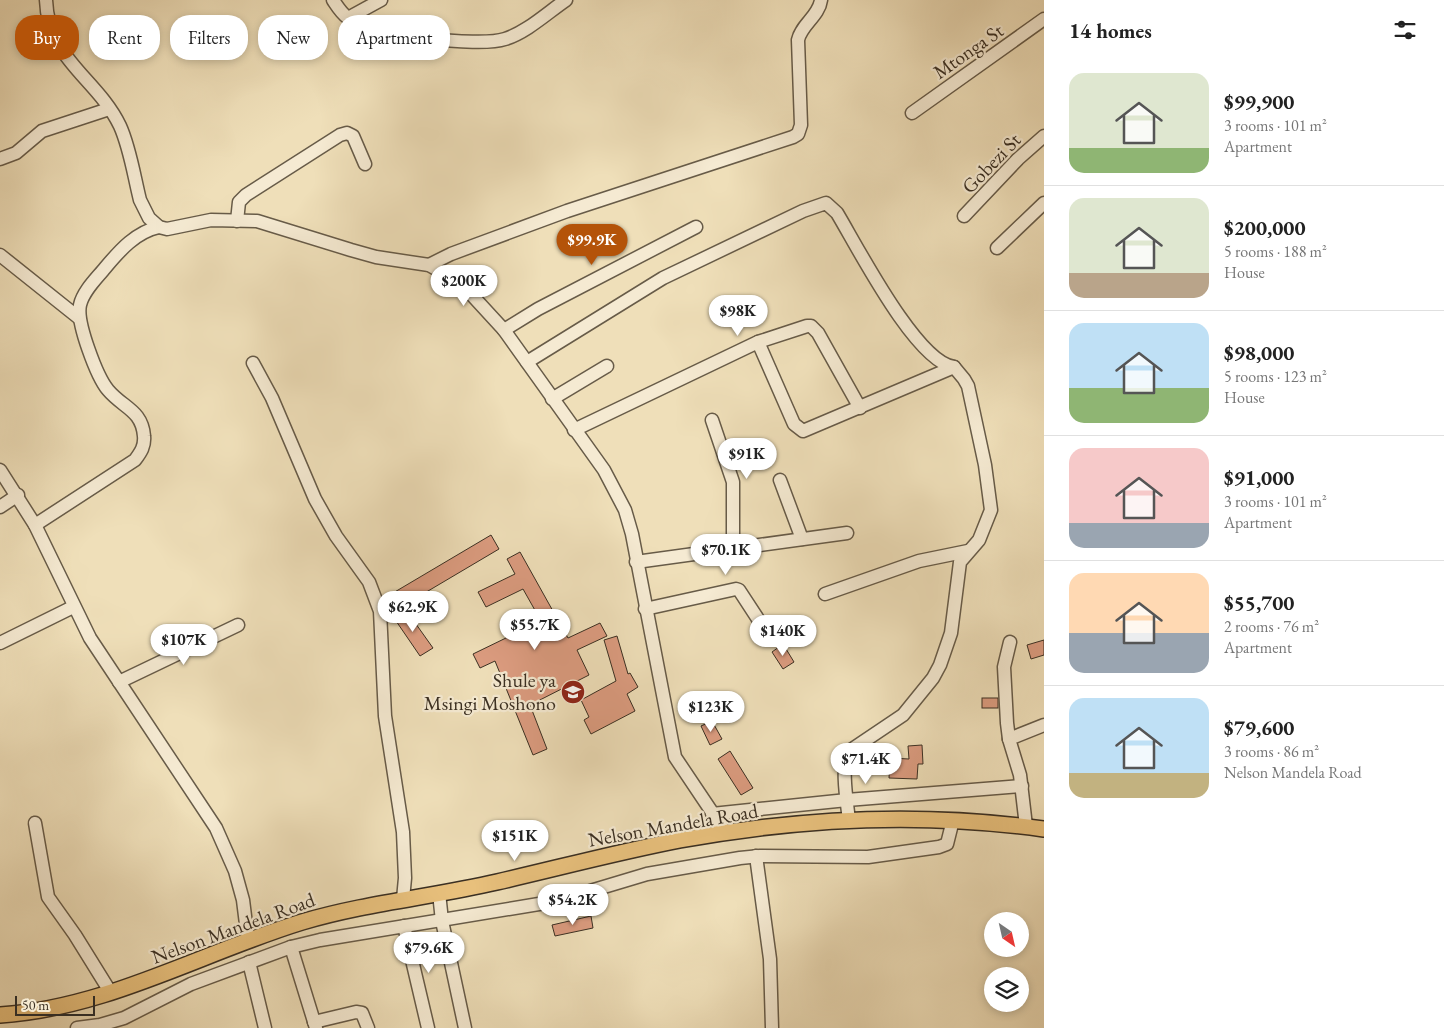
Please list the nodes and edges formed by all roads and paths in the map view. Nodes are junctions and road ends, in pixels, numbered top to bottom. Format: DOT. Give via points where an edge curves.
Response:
graph roads {
  1 [pos="46,0"];
  2 [pos="333,0"];
  3 [pos="381,0"];
  4 [pos="566,0"];
  5 [pos="821,0"];
  6 [pos="345,15"];
  7 [pos="354,15"];
  8 [pos="1044,19"];
  9 [pos="450,39"];
  10 [pos="109,109"];
  11 [pos="912,113"];
  12 [pos="1044,136"];
  13 [pos="0,159"];
  14 [pos="365,164"];
  15 [pos="1044,203"];
  16 [pos="964,216"];
  17 [pos="238,221"];
  18 [pos="159,227"];
  19 [pos="696,227"];
  20 [pos="997,248"];
  21 [pos="0,255"];
  22 [pos="429,265"];
  23 [pos="79,318"];
  24 [pos="504,330"];
  25 [pos="758,342"];
  26 [pos="527,362"];
  27 [pos="253,363"];
  28 [pos="607,366"];
  29 [pos="954,367"];
  30 [pos="552,399"];
  31 [pos="860,408"];
  32 [pos="712,420"];
  33 [pos="574,430"];
  34 [pos="0,470"];
  35 [pos="780,480"];
  36 [pos="18,495"];
  37 [pos="0,507"];
  38 [pos="34,525"];
  39 [pos="848,533"];
  40 [pos="802,539"];
  41 [pos="733,548"];
  42 [pos="968,551"];
  43 [pos="636,562"];
  44 [pos="825,594"];
  45 [pos="74,607"];
  46 [pos="645,609"];
  47 [pos="238,624"];
  48 [pos="771,639"];
  49 [pos="1010,642"];
  50 [pos="0,643"];
  51 [pos="119,682"];
  52 [pos="1044,725"];
  53 [pos="1009,739"];
  54 [pos="1022,786"];
  55 [pos="847,800"];
  56 [pos="712,814"];
  57 [pos="849,820"];
  58 [pos="953,820"];
  59 [pos="35,823"];
  60 [pos="1026,826"];
  61 [pos="1044,829"];
  62 [pos="726,833"];
  63 [pos="756,856"];
  64 [pos="439,893"];
  65 [pos="403,899"];
  66 [pos="442,921"];
  67 [pos="404,926"];
  68 [pos="248,940"];
  69 [pos="291,947"];
  70 [pos="249,962"];
  71 [pos="111,993"];
  72 [pos="0,1015"];
  73 [pos="315,1025"];
  74 [pos="77,1028"];
  75 [pos="265,1028"];
  76 [pos="368,1028"];
  77 [pos="428,1028"];
  78 [pos="465,1028"];
  79 [pos="772,1028"];
  1 -- 10 [label="street" via="46,18 64,55"];
  2 -- 6 [label="street"];
  3 -- 7 [label="street"];
  4 -- 9 [label="street" via="515,36 477,42"];
  5 -- 22 [label="street" via="819,10 798,40 801,125 798,134 566,210"];
  8 -- 11 [label="street, Mtonga St"];
  10 -- 13 [label="street" via="42,131 16,153"];
  10 -- 18 [label="street" via="123,134 144,211"];
  12 -- 16 [label="street, Gobezi St"];
  14 -- 17 [label="street" via="353,136 347,133 340,135 246,195 239,202"];
  15 -- 20 [label="street"];
  17 -- 18 [label="street" via="212,220"];
  17 -- 22 [label="street" via="257,221 351,250"];
  18 -- 23 [label="street" via="138,235 116,254 84,296"];
  19 -- 24 [label="street"];
  21 -- 23 [label="street"];
  22 -- 24 [label="street" via="470,293"];
  23 -- 38 [label="street" via="105,386 142,422 144,446 135,460"];
  24 -- 26 [label="street"];
  25 -- 31 [label="street" via="811,326"];
  25 -- 31 [label="street" via="799,430 807,431"];
  25 -- 33 [label="street"];
  26 -- 29 [label="street" via="663,278 822,203 837,213 912,334 930,354"];
  26 -- 30 [label="street"];
  27 -- 65 [label="street" via="272,398 315,499 336,536 369,582 380,611 385,716 403,832"];
  28 -- 30 [label="street"];
  29 -- 31 [label="street"];
  29 -- 42 [label="street" via="968,386 991,497 991,510 984,530"];
  30 -- 33 [label="street"];
  32 -- 41 [label="street" via="733,482"];
  33 -- 43 [label="street" via="604,470 625,510"];
  34 -- 36 [label="street"];
  35 -- 40 [label="street"];
  36 -- 37 [label="street"];
  36 -- 38 [label="street"];
  38 -- 45 [label="street"];
  39 -- 40 [label="street"];
  40 -- 41 [label="street"];
  41 -- 43 [label="street"];
  42 -- 44 [label="street" via="919,561"];
  42 -- 55 [label="street" via="960,562 951,633 940,665 903,715 848,752 845,759"];
  43 -- 46 [label="street"];
  45 -- 50 [label="street"];
  45 -- 51 [label="street"];
  46 -- 48 [label="street" via="736,589"];
  46 -- 56 [label="street" via="674,757"];
  47 -- 51 [label="street"];
  49 -- 53 [label="street" via="1004,667"];
  51 -- 68 [label="street" via="216,828 240,890"];
  52 -- 53 [label="street"];
  53 -- 54 [label="street"];
  54 -- 55 [label="street"];
  54 -- 60 [label="street"];
  55 -- 56 [label="street"];
  55 -- 57 [label="street"];
  56 -- 62 [label="street"];
  57 -- 58 [label="main road, Nelson Mandela Road"];
  57 -- 62 [label="main road, Nelson Mandela Road"];
  58 -- 60 [label="main road, Nelson Mandela Road"];
  58 -- 63 [label="street" via="947,844 939,847 868,857"];
  59 -- 71 [label="street" via="48,897"];
  60 -- 61 [label="main road, Nelson Mandela Road"];
  62 -- 64 [label="main road, Nelson Mandela Road" via="630,850"];
  63 -- 66 [label="street" via="664,870 557,901"];
  63 -- 79 [label="street" via="770,958"];
  64 -- 65 [label="main road, Nelson Mandela Road"];
  64 -- 66 [label="street"];
  65 -- 68 [label="main road, Nelson Mandela Road" via="303,922"];
  66 -- 67 [label="street"];
  66 -- 78 [label="street"];
  67 -- 69 [label="street"];
  67 -- 77 [label="street"];
  68 -- 71 [label="main road, Nelson Mandela Road"];
  69 -- 70 [label="street"];
  69 -- 73 [label="street"];
  70 -- 74 [label="street" via="176,990 124,1018"];
  70 -- 75 [label="street"];
  71 -- 72 [label="main road, Nelson Mandela Road" via="70,1005"];
  73 -- 76 [label="street" via="356,1012 362,1013"];
}
